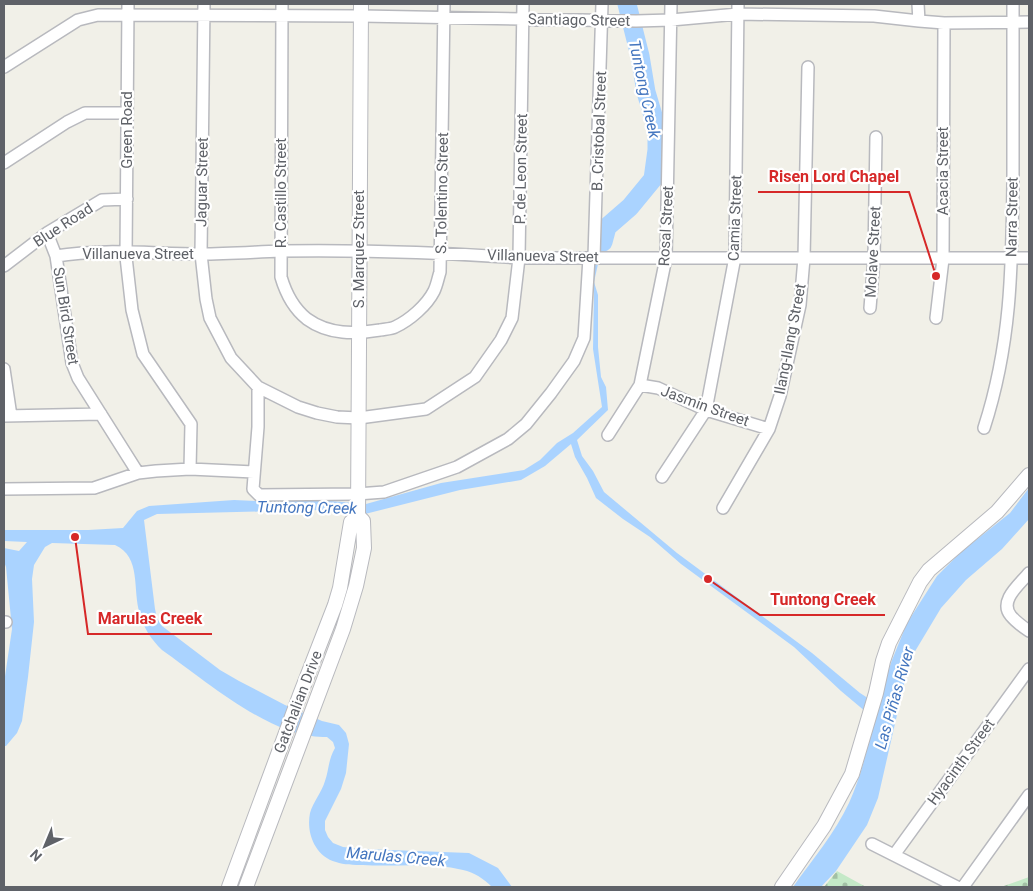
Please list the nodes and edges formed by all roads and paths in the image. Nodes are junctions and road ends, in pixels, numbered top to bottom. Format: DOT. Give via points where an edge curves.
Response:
graph roads {
  1 [pos="204,4"];
  2 [pos="282,4"];
  3 [pos="444,4"];
  4 [pos="523,4"];
  5 [pos="602,4"];
  6 [pos="671,4"];
  7 [pos="918,4"];
  8 [pos="1013,4"];
  9 [pos="738,9"];
  10 [pos="805,9"];
  11 [pos="128,10"];
  12 [pos="361,10"];
  13 [pos="204,16"];
  14 [pos="282,16"];
  15 [pos="444,18"];
  16 [pos="523,19"];
  17 [pos="602,20"];
  18 [pos="671,20"];
  19 [pos="919,21"];
  20 [pos="1013,22"];
  21 [pos="1029,22"];
  22 [pos="944,23"];
  23 [pos="4,67"];
  24 [pos="808,67"];
  25 [pos="126,113"];
  26 [pos="876,137"];
  27 [pos="4,163"];
  28 [pos="127,199"];
  29 [pos="47,233"];
  30 [pos="280,251"];
  31 [pos="360,252"];
  32 [pos="441,252"];
  33 [pos="126,254"];
  34 [pos="201,254"];
  35 [pos="56,256"];
  36 [pos="596,257"];
  37 [pos="735,257"];
  38 [pos="1013,257"];
  39 [pos="519,258"];
  40 [pos="666,258"];
  41 [pos="804,258"];
  42 [pos="874,258"];
  43 [pos="1029,258"];
  44 [pos="943,259"];
  45 [pos="4,266"];
  46 [pos="870,308"];
  47 [pos="936,318"];
  48 [pos="359,333"];
  49 [pos="4,369"];
  50 [pos="640,386"];
  51 [pos="258,387"];
  52 [pos="706,410"];
  53 [pos="101,414"];
  54 [pos="8,416"];
  55 [pos="359,418"];
  56 [pos="984,428"];
  57 [pos="769,429"];
  58 [pos="608,435"];
  59 [pos="190,469"];
  60 [pos="254,472"];
  61 [pos="138,473"];
  62 [pos="1029,475"];
  63 [pos="662,477"];
  64 [pos="4,489"];
  65 [pos="358,507"];
  66 [pos="723,508"];
  67 [pos="348,545"];
  68 [pos="364,548"];
  69 [pos="1029,573"];
  70 [pos="1029,631"];
  71 [pos="1029,669"];
  72 [pos="1029,798"];
  73 [pos="872,844"];
  74 [pos="894,855"];
  75 [pos="230,887"];
  76 [pos="246,887"];
  77 [pos="782,887"];
  78 [pos="957,887"];
  79 [pos="963,887"];
  1 -- 13 [label="street, Jaguar Street"];
  2 -- 14 [label="street, R. Castillo Street"];
  3 -- 15 [label="street, S. Tolentino Street"];
  4 -- 16 [label="street, P. de Leon Street"];
  5 -- 17 [label="street, B. Cristobal Street"];
  6 -- 18 [label="street, Rosal Street"];
  7 -- 19 [label="street"];
  8 -- 20 [label="street, Narra Street"];
  9 -- 10 [label="street, Santiago Street"];
  9 -- 18 [label="street, Santiago Street"];
  9 -- 37 [label="street, Camia Street"];
  10 -- 19 [label="street, Santiago Street"];
  11 -- 13 [label="street, Santiago Street"];
  11 -- 23 [label="street, Santiago Street" via="78,20"];
  11 -- 25 [label="street, Green Road"];
  12 -- 14 [label="street, Santiago Street"];
  12 -- 15 [label="street, Santiago Street"];
  12 -- 31 [label="street, S. Marquez Street"];
  13 -- 14 [label="street, Santiago Street"];
  13 -- 34 [label="street, Jaguar Street"];
  14 -- 30 [label="street, R. Castillo Street"];
  15 -- 16 [label="street, Santiago Street"];
  15 -- 32 [label="street, S. Tolentino Street"];
  16 -- 17 [label="street, Santiago Street"];
  16 -- 39 [label="street, P. de Leon Street"];
  17 -- 18 [label="street, Santiago Street"];
  17 -- 36 [label="street, B. Cristobal Street"];
  18 -- 40 [label="street, Rosal Street"];
  19 -- 22 [label="street, Santiago Street"];
  20 -- 21 [label="street, Santiago Street"];
  20 -- 22 [label="street, Santiago Street"];
  20 -- 38 [label="street, Narra Street"];
  22 -- 44 [label="street, Acacia Street"];
  24 -- 41 [label="street, Ilang-Ilang Street"];
  25 -- 27 [label="street" via="85,113"];
  25 -- 28 [label="street, Green Road"];
  26 -- 42 [label="street, Molave Street"];
  28 -- 29 [label="street, Blue Road" via="102,200"];
  28 -- 33 [label="street, Green Road"];
  29 -- 35 [label="street, Sun Bird Street"];
  29 -- 45 [label="street, Blue Road"];
  30 -- 31 [label="street, Villanueva Street"];
  30 -- 34 [label="street, Villanueva Street"];
  30 -- 48 [label="street, R. Castillo Street" via="281,278 295,308 321,327"];
  31 -- 32 [label="street, Villanueva Street"];
  31 -- 48 [label="street, S. Marquez Street"];
  32 -- 39 [label="street, Villanueva Street"];
  32 -- 48 [label="street, S. Tolentino Street" via="440,272 434,291 418,310 395,327"];
  33 -- 34 [label="street, Villanueva Street"];
  33 -- 35 [label="street, Villanueva Street" via="72,253"];
  33 -- 59 [label="street, Green Road" via="132,310 143,354 191,424"];
  34 -- 51 [label="street, Jaguar Street" via="210,318 231,358"];
  35 -- 53 [label="street, Sun Bird Street" via="72,362 78,378"];
  36 -- 39 [label="street, Villanueva Street"];
  36 -- 40 [label="street, Villanueva Street"];
  36 -- 65 [label="street, B. Cristobal Street" via="584,338 574,361 526,424 508,439 457,467 384,492"];
  37 -- 40 [label="street, Villanueva Street"];
  37 -- 41 [label="street, Villanueva Street"];
  37 -- 52 [label="street, Camia Street"];
  38 -- 43 [label="street, Villanueva Street"];
  38 -- 44 [label="street, Villanueva Street"];
  38 -- 56 [label="street, Narra Street" via="1006,338 997,386"];
  39 -- 55 [label="street, P. de Leon Street" via="512,318 475,377 426,409"];
  40 -- 50 [label="street, Rosal Street"];
  41 -- 42 [label="street, Villanueva Street"];
  41 -- 57 [label="street, Ilang-Ilang Street" via="800,305 780,396"];
  42 -- 44 [label="street, Villanueva Street"];
  42 -- 46 [label="street, Molave Street"];
  44 -- 47 [label="street, Acacia Street"];
  48 -- 55 [label="street, S. Marquez Street"];
  49 -- 54 [label="street"];
  50 -- 52 [label="street, Jasmin Street" via="658,388"];
  50 -- 58 [label="street, Rosal Street"];
  51 -- 55 [label="street, Jaguar Street" via="317,413"];
  51 -- 60 [label="street"];
  52 -- 57 [label="street, Jasmin Street"];
  52 -- 63 [label="street, Camia Street"];
  53 -- 54 [label="street"];
  53 -- 61 [label="street, Sun Bird Street"];
  55 -- 65 [label="street, S. Marquez Street"];
  57 -- 66 [label="street, Ilang-Ilang Street"];
  59 -- 60 [label="street"];
  59 -- 61 [label="street"];
  60 -- 65 [label="street, B. Cristobal Street" via="254,489 259,495"];
  61 -- 64 [label="street" via="94,488"];
  62 -- 77 [label="street" via="997,512 929,570 920,582 889,643 852,774 824,826"];
  65 -- 67 [label="street, Gatchalian Drive" via="351,522"];
  65 -- 68 [label="street, Gatchalian Drive" via="363,521"];
  67 -- 68 [label="street"];
  67 -- 75 [label="street, Gatchalian Drive" via="335,605"];
  68 -- 76 [label="street, Gatchalian Drive" via="343,629"];
  69 -- 70 [label="street" via="1007,603 1011,616"];
  71 -- 74 [label="street, Hyacinth Street"];
  72 -- 79 [label="street"];
  73 -- 74 [label="street"];
  74 -- 78 [label="street"];
}
